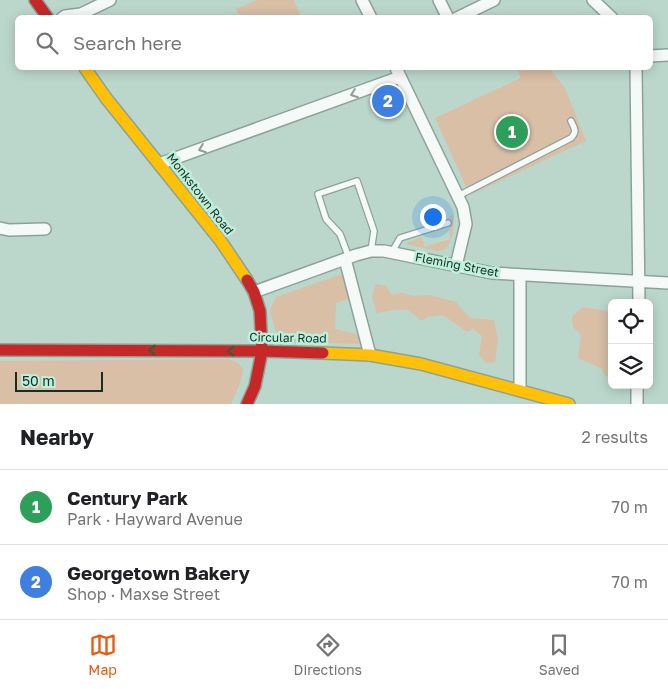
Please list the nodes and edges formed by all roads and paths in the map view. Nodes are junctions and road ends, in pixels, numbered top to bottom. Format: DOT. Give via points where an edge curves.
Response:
graph roads {
  1 [pos="35,0"];
  2 [pos="110,0"];
  3 [pos="362,0"];
  4 [pos="439,0"];
  5 [pos="494,0"];
  6 [pos="593,0"];
  7 [pos="46,15"];
  8 [pos="73,15"];
  9 [pos="370,15"];
  10 [pos="446,15"];
  11 [pos="463,15"];
  12 [pos="609,15"];
  13 [pos="668,55"];
  14 [pos="653,56"];
  15 [pos="86,70"];
  16 [pos="636,70"];
  17 [pos="398,72"];
  18 [pos="571,121"];
  19 [pos="159,164"];
  20 [pos="458,196"];
  21 [pos="448,223"];
  22 [pos="0,228"];
  23 [pos="45,229"];
  24 [pos="371,251"];
  25 [pos="392,252"];
  26 [pos="347,259"];
  27 [pos="456,266"];
  28 [pos="520,275"];
  29 [pos="639,282"];
  30 [pos="668,283"];
  31 [pos="254,292"];
  32 [pos="639,299"];
  33 [pos="0,350"];
  34 [pos="262,351"];
  35 [pos="370,355"];
  36 [pos="637,389"];
  37 [pos="520,390"];
  38 [pos="247,404"];
  39 [pos="569,404"];
  40 [pos="637,404"];
  1 -- 7 [label="street"];
  2 -- 8 [label="street"];
  3 -- 9 [label="street"];
  4 -- 10 [label="street"];
  5 -- 11 [label="street"];
  6 -- 12 [label="street"];
  13 -- 14 [label="street"];
  15 -- 19 [label="street, Monkstown Road"];
  16 -- 29 [label="street"];
  17 -- 19 [label="street, one-way"];
  17 -- 20 [label="street"];
  18 -- 20 [label="lane" via="575,130 571,138"];
  19 -- 31 [label="street, Monkstown Road" via="220,240"];
  20 -- 27 [label="street" via="466,224"];
  21 -- 25 [label="lane" via="400,238"];
  22 -- 23 [label="street"];
  24 -- 25 [label="street, Fleming Street"];
  24 -- 26 [label="street, Fleming Street"];
  24 -- 26 [label="lane" via="374,231 357,181 318,194 326,219 340,234"];
  25 -- 27 [label="street, Fleming Street"];
  26 -- 31 [label="street, Fleming Street"];
  26 -- 35 [label="street"];
  27 -- 28 [label="street, Fleming Street"];
  28 -- 29 [label="street, Fleming Street"];
  28 -- 37 [label="street"];
  29 -- 30 [label="street, Fleming Street"];
  29 -- 32 [label="street"];
  31 -- 34 [label="street, Monkstown Road" via="260,311"];
  34 -- 33 [label="street, Circular Road, one-way"];
  34 -- 35 [label="street, Circular Road"];
  34 -- 38 [label="street, Monkstown Road" via="255,386"];
  35 -- 37 [label="street, Circular Road" via="421,364"];
  36 -- 40 [label="street"];
  37 -- 39 [label="street, Circular Road"];
}
